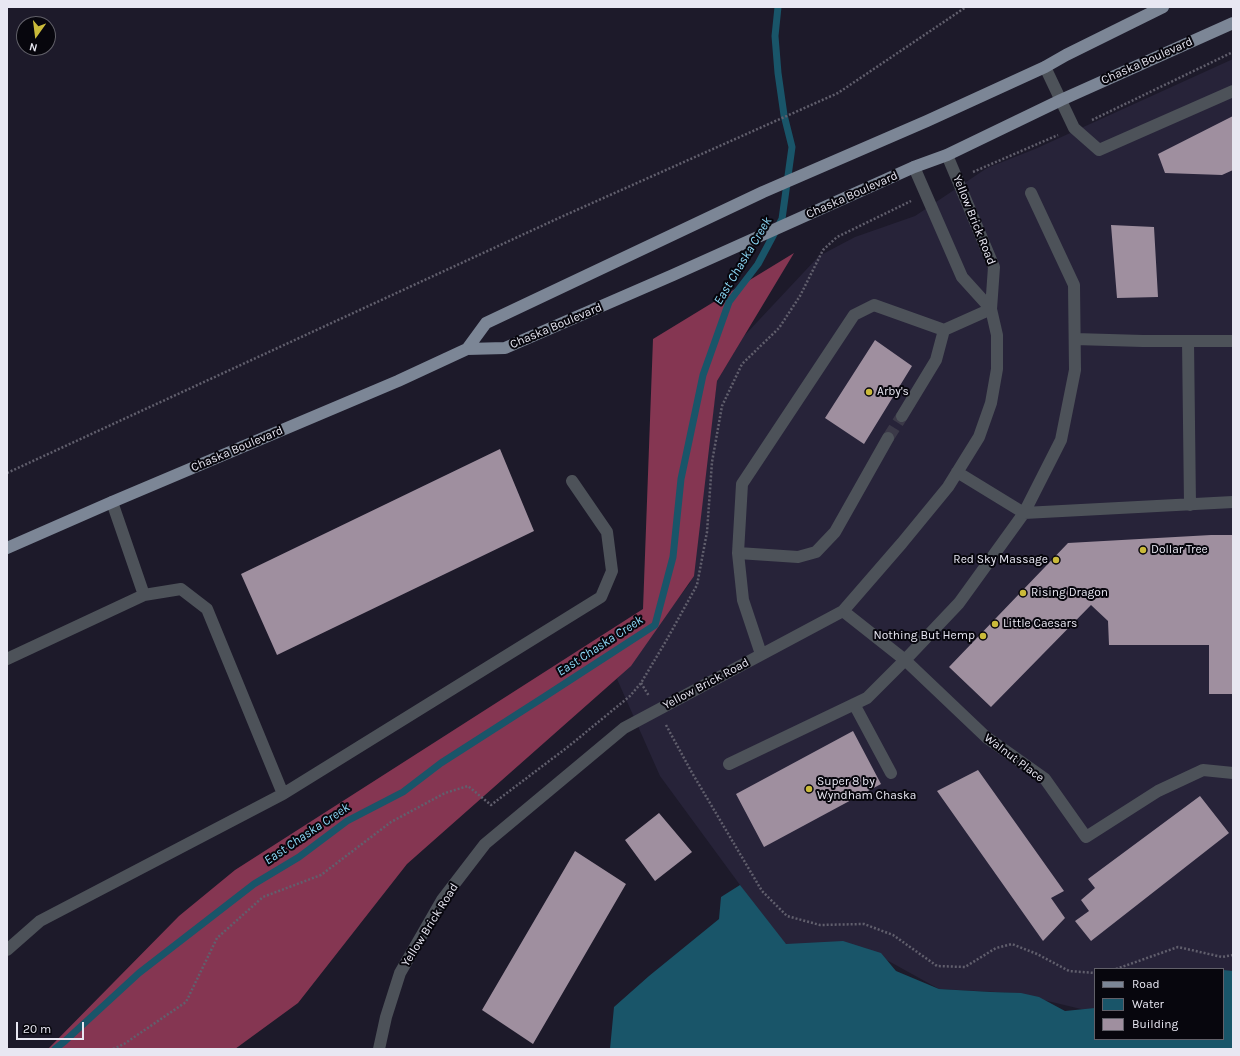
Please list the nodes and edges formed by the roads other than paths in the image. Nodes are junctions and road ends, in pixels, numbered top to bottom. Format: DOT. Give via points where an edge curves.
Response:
graph roads {
  1 [pos="1163,7"];
  2 [pos="1233,23"];
  3 [pos="1044,67"];
  4 [pos="1233,91"];
  5 [pos="1061,100"];
  6 [pos="947,155"];
  7 [pos="914,167"];
  8 [pos="1031,193"];
  9 [pos="991,309"];
  10 [pos="944,330"];
  11 [pos="1075,339"];
  12 [pos="1188,341"];
  13 [pos="1233,341"];
  14 [pos="467,349"];
  15 [pos="902,416"];
  16 [pos="888,438"];
  17 [pos="957,472"];
  18 [pos="572,481"];
  19 [pos="112,502"];
  20 [pos="1233,502"];
  21 [pos="1190,504"];
  22 [pos="1024,513"];
  23 [pos="7,548"];
  24 [pos="738,553"];
  25 [pos="144,594"];
  26 [pos="843,611"];
  27 [pos="761,654"];
  28 [pos="7,659"];
  29 [pos="905,660"];
  30 [pos="854,704"];
  31 [pos="729,764"];
  32 [pos="891,773"];
  33 [pos="1233,773"];
  34 [pos="283,794"];
  35 [pos="7,950"];
  36 [pos="379,1049"];
  1 -- 3 [label="main road, Chaska Boulevard"];
  2 -- 5 [label="main road, Chaska Boulevard"];
  3 -- 5 [label="street"];
  3 -- 14 [label="main road, Chaska Boulevard" via="763,192 486,323"];
  4 -- 5 [label="street" via="1099,150 1074,128"];
  5 -- 6 [label="main road, Chaska Boulevard"];
  6 -- 7 [label="main road, Chaska Boulevard"];
  6 -- 9 [label="street, Yellow Brick Road" via="994,267"];
  7 -- 9 [label="street, Yellow Brick Road" via="962,277"];
  7 -- 14 [label="main road, Chaska Boulevard" via="505,348"];
  8 -- 11 [label="street" via="1074,285"];
  9 -- 10 [label="street"];
  9 -- 17 [label="street, Yellow Brick Road" via="997,335 997,369 991,403 979,437"];
  10 -- 15 [label="street" via="936,360"];
  10 -- 24 [label="street" via="874,305 854,315 742,484"];
  11 -- 12 [label="street"];
  11 -- 22 [label="street" via="1075,370 1061,440"];
  12 -- 13 [label="street"];
  12 -- 21 [label="street"];
  14 -- 19 [label="main road, Chaska Boulevard" via="398,381"];
  16 -- 24 [label="street" via="836,532 816,552 798,557"];
  17 -- 22 [label="street"];
  17 -- 26 [label="street, Yellow Brick Road" via="948,487"];
  18 -- 34 [label="street" via="607,532 612,571 602,597"];
  19 -- 23 [label="main road, Chaska Boulevard"];
  19 -- 25 [label="street"];
  20 -- 21 [label="street"];
  21 -- 22 [label="street"];
  22 -- 29 [label="street" via="959,603"];
  24 -- 27 [label="street" via="743,600"];
  25 -- 28 [label="street"];
  25 -- 34 [label="street" via="181,589 207,609"];
  26 -- 27 [label="street, Yellow Brick Road"];
  26 -- 29 [label="street, Walnut Place"];
  27 -- 36 [label="street, Yellow Brick Road" via="624,728 485,844 442,900 400,973 386,1016"];
  29 -- 30 [label="street" via="867,698"];
  29 -- 33 [label="street, Walnut Place" via="986,737 1044,779 1086,838 1158,791 1203,770"];
  30 -- 31 [label="street"];
  30 -- 32 [label="street"];
  34 -- 35 [label="street" via="40,921"];
}
